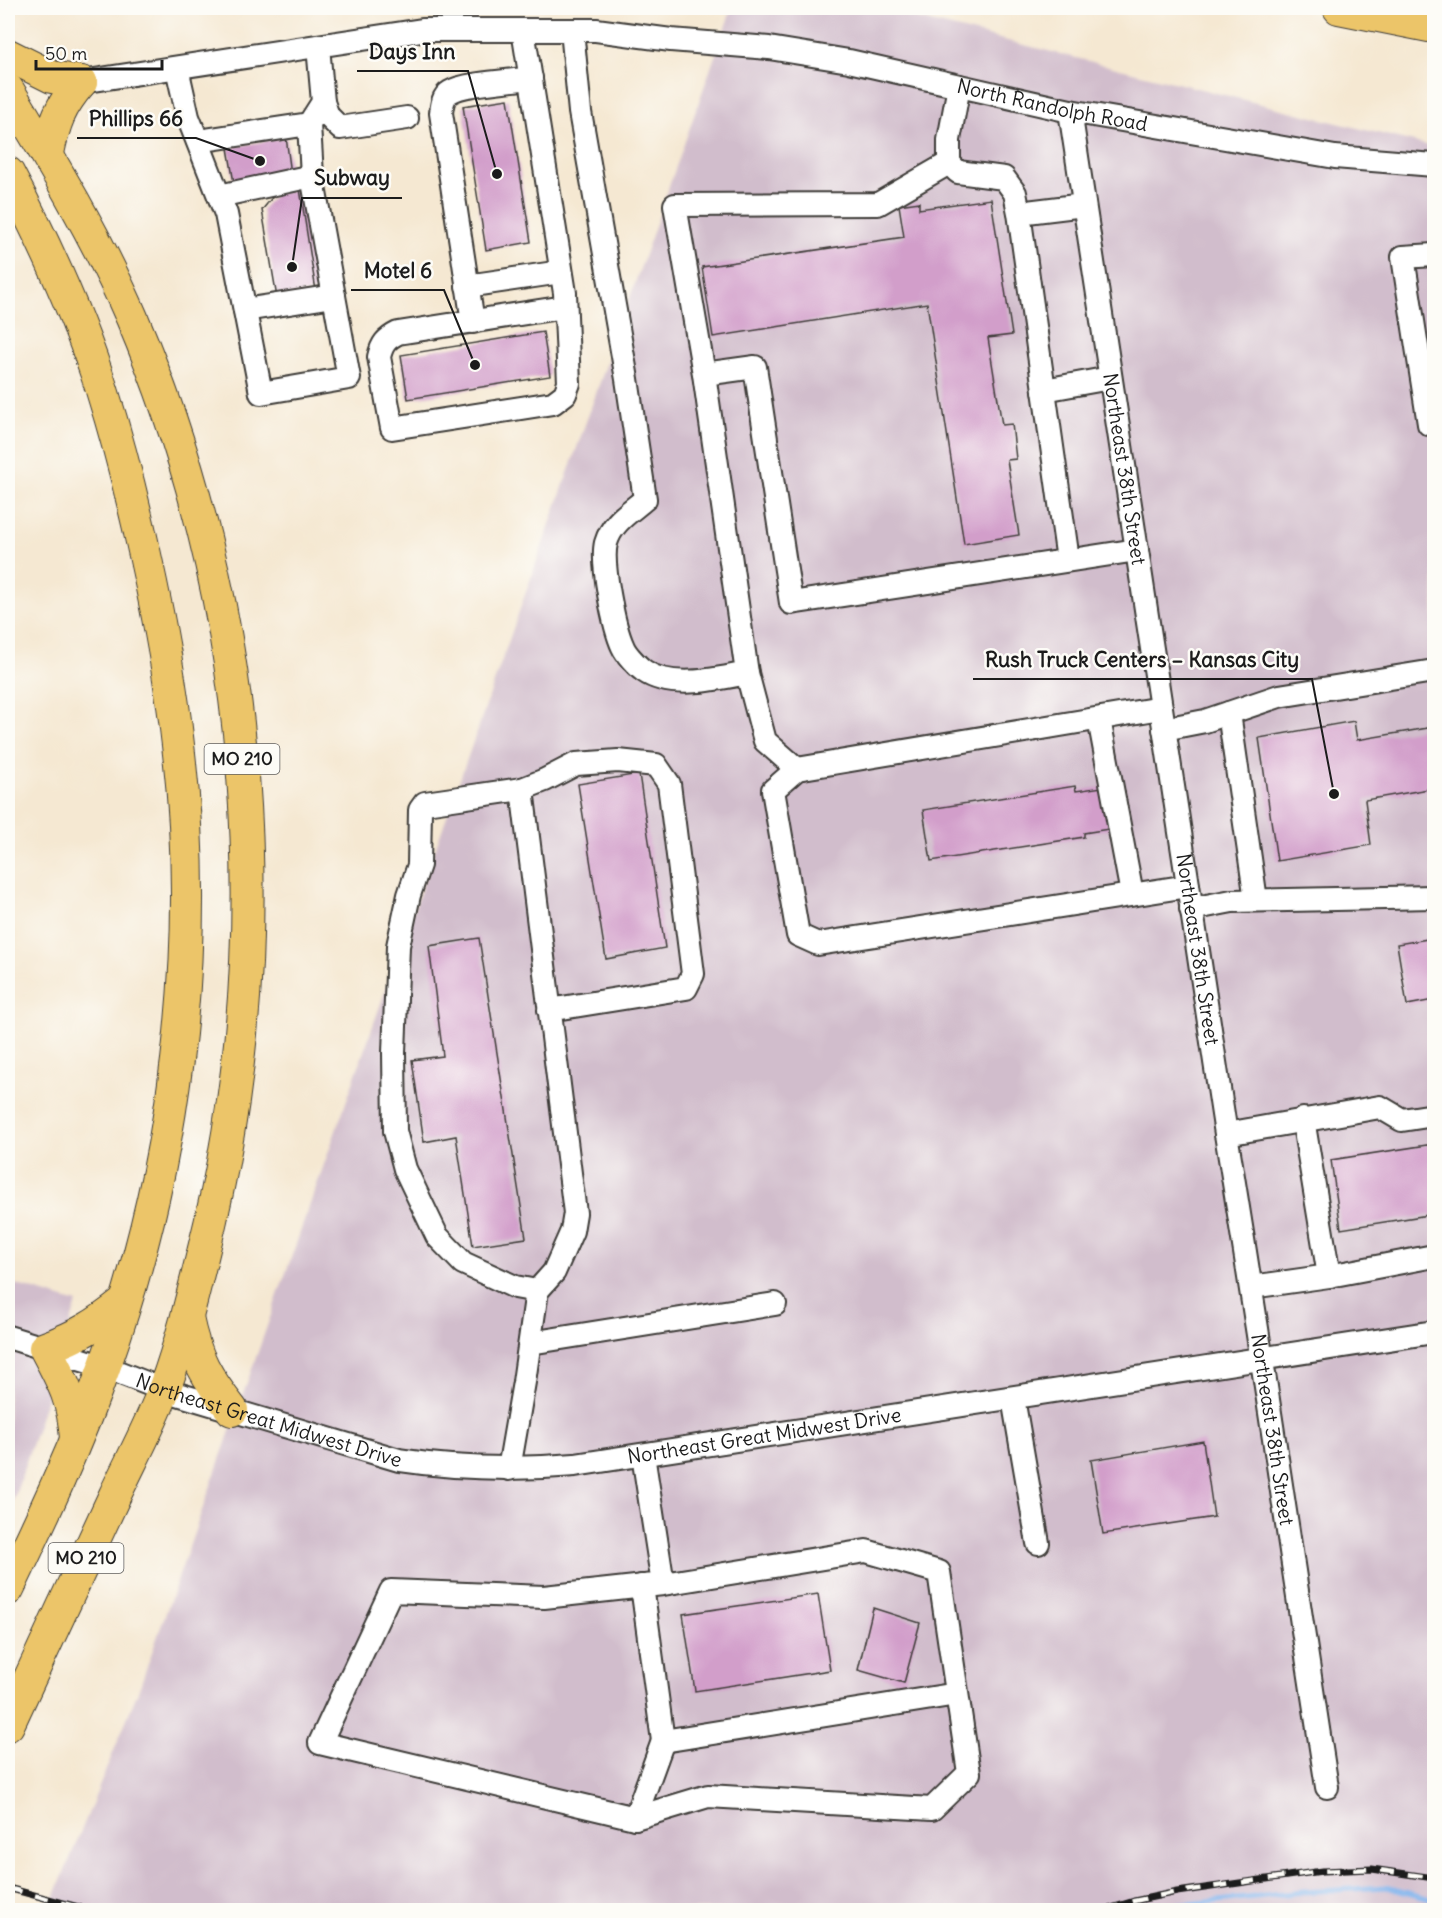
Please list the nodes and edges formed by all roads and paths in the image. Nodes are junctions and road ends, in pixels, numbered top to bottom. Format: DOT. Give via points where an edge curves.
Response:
graph roads {
  1 [pos="1339,8"];
  2 [pos="1434,27"];
  3 [pos="523,30"];
  4 [pos="572,30"];
  5 [pos="318,46"];
  6 [pos="8,55"];
  7 [pos="177,68"];
  8 [pos="531,78"];
  9 [pos="81,82"];
  10 [pos="959,86"];
  11 [pos="9,101"];
  12 [pos="323,102"];
  13 [pos="1070,111"];
  14 [pos="407,118"];
  15 [pos="309,124"];
  16 [pos="198,141"];
  17 [pos="48,153"];
  18 [pos="949,163"];
  19 [pos="1434,165"];
  20 [pos="8,173"];
  21 [pos="312,176"];
  22 [pos="219,196"];
  23 [pos="1084,206"];
  24 [pos="1019,213"];
  25 [pos="1434,255"];
  26 [pos="561,272"];
  27 [pos="467,286"];
  28 [pos="334,296"];
  29 [pos="565,307"];
  30 [pos="245,310"];
  31 [pos="473,322"];
  32 [pos="704,374"];
  33 [pos="1110,378"];
  34 [pos="1044,390"];
  35 [pos="1434,423"];
  36 [pos="1137,550"];
  37 [pos="1068,560"];
  38 [pos="1434,671"];
  39 [pos="747,673"];
  40 [pos="1229,713"];
  41 [pos="1099,718"];
  42 [pos="1162,719"];
  43 [pos="797,769"];
  44 [pos="522,789"];
  45 [pos="1188,886"];
  46 [pos="1132,894"];
  47 [pos="1434,897"];
  48 [pos="1256,900"];
  49 [pos="1191,909"];
  50 [pos="549,1010"];
  51 [pos="1434,1115"];
  52 [pos="1303,1119"];
  53 [pos="1226,1134"];
  54 [pos="1434,1256"];
  55 [pos="1329,1275"];
  56 [pos="1251,1287"];
  57 [pos="537,1291"];
  58 [pos="125,1302"];
  59 [pos="774,1304"];
  60 [pos="186,1318"];
  61 [pos="1434,1332"];
  62 [pos="8,1337"];
  63 [pos="530,1343"];
  64 [pos="45,1348"];
  65 [pos="1261,1360"];
  66 [pos="105,1367"];
  67 [pos="164,1390"];
  68 [pos="1013,1398"];
  69 [pos="232,1410"];
  70 [pos="76,1438"];
  71 [pos="643,1455"];
  72 [pos="509,1469"];
  73 [pos="1038,1543"];
  74 [pos="653,1585"];
  75 [pos="8,1589"];
  76 [pos="957,1694"];
  77 [pos="8,1725"];
  78 [pos="663,1741"];
  79 [pos="1328,1787"];
  80 [pos="635,1818"];
  1 -- 2 [label="highway"];
  3 -- 4 [label="street, North Randolph Road"];
  3 -- 5 [label="street, North Randolph Road" via="422,30"];
  3 -- 8 [label="street"];
  4 -- 10 [label="street, North Randolph Road" via="769,48"];
  4 -- 39 [label="street" via="580,112 645,499 613,527 606,544 615,628 624,650 644,671 665,679 696,682"];
  5 -- 7 [label="street, North Randolph Road"];
  5 -- 12 [label="street"];
  6 -- 9 [label="highway" via="52,77"];
  7 -- 9 [label="street, North Randolph Road"];
  7 -- 16 [label="street"];
  8 -- 26 [label="street"];
  8 -- 27 [label="street" via="462,88 449,92 442,101"];
  9 -- 11 [label="highway"];
  9 -- 17 [label="highway" via="58,115"];
  10 -- 13 [label="street, North Randolph Road"];
  10 -- 18 [label="street"];
  11 -- 17 [label="highway"];
  12 -- 14 [label="street" via="328,116 340,128"];
  12 -- 15 [label="street"];
  13 -- 19 [label="street, North Randolph Road" via="1335,157"];
  13 -- 23 [label="street, Northeast 38th Street"];
  15 -- 16 [label="street"];
  15 -- 21 [label="street"];
  16 -- 22 [label="street"];
  17 -- 60 [label="highway, MO 210" via="120,292 165,406 209,554 227,645 240,745 248,877 241,1040 212,1222"];
  18 -- 24 [label="street" via="958,172 1004,178 1015,193"];
  18 -- 32 [label="street" via="878,204 675,205"];
  20 -- 58 [label="highway, MO 210" via="58,277 119,447 166,656 179,748 186,901 180,1022 163,1154"];
  21 -- 22 [label="street"];
  21 -- 28 [label="street"];
  22 -- 30 [label="street"];
  23 -- 24 [label="street"];
  23 -- 33 [label="street, Northeast 38th Street"];
  24 -- 34 [label="street"];
  25 -- 35 [label="street" via="1403,257 1429,424"];
  26 -- 27 [label="street"];
  26 -- 29 [label="street"];
  27 -- 31 [label="street"];
  28 -- 30 [label="street"];
  28 -- 30 [label="street" via="350,378 261,393"];
  29 -- 31 [label="street"];
  29 -- 31 [label="street" via="569,383 565,394 553,403 392,428 380,357 387,338"];
  32 -- 37 [label="street" via="755,367 791,603"];
  32 -- 39 [label="street"];
  33 -- 34 [label="street"];
  33 -- 36 [label="street, Northeast 38th Street"];
  34 -- 37 [label="street"];
  36 -- 37 [label="street"];
  36 -- 42 [label="street, Northeast 38th Street"];
  38 -- 40 [label="street" via="1279,696"];
  39 -- 43 [label="street" via="765,741"];
  40 -- 42 [label="street" via="1205,721"];
  40 -- 48 [label="street"];
  41 -- 42 [label="street"];
  41 -- 43 [label="street"];
  41 -- 46 [label="street"];
  42 -- 45 [label="street, Northeast 38th Street"];
  43 -- 46 [label="street" via="773,790 798,935 818,944"];
  44 -- 50 [label="street"];
  44 -- 50 [label="street" via="576,764 618,761 656,765 669,784 693,974 686,988"];
  44 -- 57 [label="street" via="425,803 420,810 419,865 398,946 395,1131 405,1169 437,1236 463,1263 515,1287"];
  45 -- 46 [label="street"];
  45 -- 49 [label="street, Northeast 38th Street"];
  47 -- 48 [label="street"];
  48 -- 49 [label="street"];
  49 -- 53 [label="street, Northeast 38th Street"];
  50 -- 57 [label="street" via="574,1213 572,1231 554,1272"];
  51 -- 52 [label="street" via="1402,1120 1380,1107"];
  52 -- 53 [label="street"];
  52 -- 55 [label="street"];
  53 -- 56 [label="street, Northeast 38th Street"];
  54 -- 55 [label="street"];
  55 -- 56 [label="street"];
  56 -- 65 [label="street, Northeast 38th Street"];
  57 -- 63 [label="street"];
  58 -- 64 [label="highway" via="72,1339"];
  58 -- 66 [label="highway, MO 210"];
  59 -- 63 [label="street"];
  60 -- 67 [label="highway, MO 210"];
  60 -- 69 [label="highway" via="208,1379"];
  61 -- 65 [label="street, Northeast Great Midwest Drive"];
  62 -- 64 [label="street, Northeast Great Midwest Drive"];
  63 -- 72 [label="street"];
  64 -- 66 [label="street, Northeast Great Midwest Drive"];
  64 -- 70 [label="highway" via="74,1412"];
  65 -- 68 [label="street, Northeast Great Midwest Drive"];
  65 -- 79 [label="street, Northeast 38th Street"];
  66 -- 67 [label="street, Northeast Great Midwest Drive"];
  66 -- 70 [label="highway, MO 210"];
  67 -- 69 [label="street, Northeast Great Midwest Drive"];
  67 -- 77 [label="highway, MO 210"];
  68 -- 71 [label="street, Northeast Great Midwest Drive"];
  68 -- 73 [label="street"];
  69 -- 72 [label="street, Northeast Great Midwest Drive" via="399,1460"];
  70 -- 75 [label="highway, MO 210"];
  71 -- 72 [label="street, Northeast Great Midwest Drive"];
  71 -- 74 [label="street"];
  74 -- 76 [label="street" via="866,1551 939,1572"];
  74 -- 78 [label="street"];
  74 -- 80 [label="street" via="544,1597 391,1591 320,1743"];
  76 -- 78 [label="street"];
  76 -- 80 [label="street" via="969,1773 932,1809 708,1796"];
  78 -- 80 [label="street"];
}
